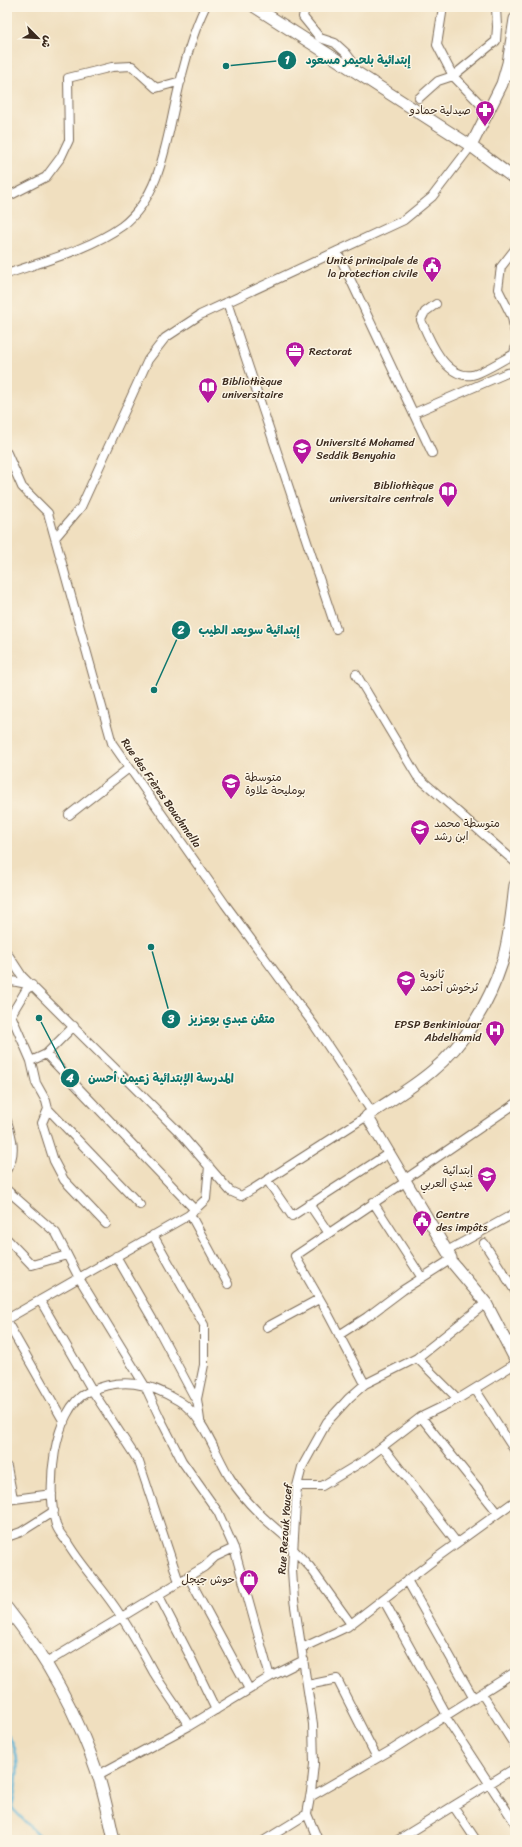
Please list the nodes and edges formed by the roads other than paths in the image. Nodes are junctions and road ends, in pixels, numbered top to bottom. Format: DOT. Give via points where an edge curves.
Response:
graph roads {
  1 [pos="205,7"];
  2 [pos="255,7"];
  3 [pos="305,7"];
  4 [pos="444,7"];
  5 [pos="496,7"];
  6 [pos="515,18"];
  7 [pos="353,71"];
  8 [pos="453,76"];
  9 [pos="510,76"];
  10 [pos="181,81"];
  11 [pos="419,98"];
  12 [pos="489,113"];
  13 [pos="471,146"];
  14 [pos="513,174"];
  15 [pos="7,197"];
  16 [pos="515,250"];
  17 [pos="337,251"];
  18 [pos="7,274"];
  19 [pos="228,302"];
  20 [pos="436,304"];
  21 [pos="515,333"];
  22 [pos="515,348"];
  23 [pos="515,372"];
  24 [pos="414,413"];
  25 [pos="7,452"];
  26 [pos="432,452"];
  27 [pos="55,538"];
  28 [pos="336,629"];
  29 [pos="356,674"];
  30 [pos="129,768"];
  31 [pos="69,815"];
  32 [pos="515,862"];
  33 [pos="515,885"];
  34 [pos="514,899"];
  35 [pos="7,953"];
  36 [pos="7,980"];
  37 [pos="32,985"];
  38 [pos="74,1026"];
  39 [pos="46,1054"];
  40 [pos="31,1061"];
  41 [pos="515,1104"];
  42 [pos="48,1109"];
  43 [pos="370,1114"];
  44 [pos="7,1121"];
  45 [pos="388,1153"];
  46 [pos="209,1166"];
  47 [pos="7,1169"];
  48 [pos="266,1180"];
  49 [pos="405,1181"];
  50 [pos="7,1190"];
  51 [pos="373,1202"];
  52 [pos="309,1204"];
  53 [pos="140,1205"];
  54 [pos="193,1212"];
  55 [pos="514,1216"];
  56 [pos="106,1224"];
  57 [pos="328,1232"];
  58 [pos="153,1236"];
  59 [pos="7,1239"];
  60 [pos="484,1243"];
  61 [pos="67,1255"];
  62 [pos="449,1255"];
  63 [pos="116,1256"];
  64 [pos="79,1278"];
  65 [pos="422,1278"];
  66 [pos="228,1284"];
  67 [pos="515,1291"];
  68 [pos="319,1299"];
  69 [pos="40,1300"];
  70 [pos="486,1303"];
  71 [pos="7,1321"];
  72 [pos="267,1327"];
  73 [pos="339,1335"];
  74 [pos="510,1341"];
  75 [pos="417,1358"];
  76 [pos="515,1359"];
  77 [pos="515,1364"];
  78 [pos="365,1384"];
  79 [pos="145,1386"];
  80 [pos="475,1389"];
  81 [pos="92,1390"];
  82 [pos="197,1399"];
  83 [pos="458,1399"];
  84 [pos="190,1408"];
  85 [pos="421,1417"];
  86 [pos="64,1422"];
  87 [pos="200,1424"];
  88 [pos="383,1447"];
  89 [pos="515,1452"];
  90 [pos="7,1467"];
  91 [pos="297,1486"];
  92 [pos="52,1494"];
  93 [pos="10,1499"];
  94 [pos="515,1500"];
  95 [pos="54,1511"];
  96 [pos="498,1513"];
  97 [pos="7,1537"];
  98 [pos="457,1543"];
  99 [pos="293,1546"];
  100 [pos="234,1548"];
  101 [pos="188,1576"];
  102 [pos="408,1580"];
  103 [pos="179,1582"];
  104 [pos="158,1596"];
  105 [pos="383,1599"];
  106 [pos="7,1608"];
  107 [pos="122,1617"];
  108 [pos="351,1624"];
  109 [pos="302,1648"];
  110 [pos="304,1660"];
  111 [pos="46,1663"];
  112 [pos="515,1672"];
  113 [pos="270,1677"];
  114 [pos="308,1685"];
  115 [pos="249,1689"];
  116 [pos="482,1694"];
  117 [pos="474,1699"];
  118 [pos="216,1710"];
  119 [pos="446,1715"];
  120 [pos="189,1726"];
  121 [pos="515,1746"];
  122 [pos="377,1758"];
  123 [pos="515,1768"];
  124 [pos="98,1775"];
  125 [pos="489,1785"];
  126 [pos="310,1798"];
  127 [pos="454,1807"];
  128 [pos="307,1814"];
  129 [pos="515,1823"];
  130 [pos="276,1837"];
  131 [pos="114,1840"];
  132 [pos="265,1840"];
  133 [pos="318,1840"];
  134 [pos="398,1840"];
  135 [pos="476,1840"];
  1 -- 10 [label="street" via="192,38"];
  2 -- 7 [label="main road"];
  3 -- 7 [label="street" via="303,17 320,38 335,43 346,53 352,61"];
  4 -- 8 [label="street" via="437,45"];
  5 -- 8 [label="street" via="496,41"];
  6 -- 9 [label="main road"];
  7 -- 13 [label="main road"];
  8 -- 11 [label="street" via="438,81"];
  8 -- 12 [label="street"];
  9 -- 12 [label="main road"];
  10 -- 15 [label="street" via="156,88 132,66 112,67 68,78 69,140 61,157 46,177"];
  10 -- 18 [label="street" via="157,175 137,211 121,226 93,242"];
  12 -- 13 [label="main road"];
  13 -- 14 [label="main road"];
  13 -- 17 [label="street" via="443,185 420,208 404,220"];
  16 -- 21 [label="street" via="500,267 498,289 512,317"];
  17 -- 19 [label="street"];
  17 -- 24 [label="street"];
  19 -- 27 [label="street" via="183,324 156,349 130,397 81,507"];
  19 -- 28 [label="street"];
  20 -- 22 [label="street" via="424,312 421,320 431,345 442,360 456,372 472,375 514,354"];
  23 -- 24 [label="street" via="507,373"];
  24 -- 26 [label="street"];
  25 -- 27 [label="street, Rue des Frères Bouchmella" via="22,487 48,513"];
  27 -- 30 [label="street, Rue des Frères Bouchmella" via="112,743"];
  29 -- 32 [label="street" via="417,776"];
  30 -- 31 [label="street"];
  30 -- 43 [label="street, Rue des Frères Bouchmella" via="314,1024"];
  33 -- 34 [label="main road"];
  34 -- 43 [label="main road" via="502,962 493,987 472,1026 434,1070"];
  35 -- 37 [label="street" via="22,976"];
  36 -- 37 [label="street"];
  37 -- 38 [label="street"];
  37 -- 40 [label="street" via="10,1015"];
  38 -- 39 [label="street"];
  38 -- 46 [label="street"];
  39 -- 40 [label="street"];
  39 -- 54 [label="street"];
  40 -- 42 [label="street" via="36,1083"];
  41 -- 49 [label="street"];
  42 -- 53 [label="street"];
  42 -- 56 [label="street" via="42,1123 54,1161 64,1180"];
  43 -- 45 [label="main road"];
  43 -- 48 [label="street"];
  44 -- 47 [label="street" via="14,1149"];
  45 -- 49 [label="main road"];
  45 -- 52 [label="street"];
  46 -- 48 [label="street" via="230,1191 241,1196"];
  46 -- 54 [label="street" via="206,1199"];
  48 -- 52 [label="street" via="292,1216"];
  49 -- 51 [label="street"];
  49 -- 62 [label="main road"];
  50 -- 61 [label="street" via="56,1233"];
  51 -- 57 [label="street"];
  51 -- 65 [label="street"];
  52 -- 57 [label="street"];
  54 -- 58 [label="street"];
  54 -- 66 [label="street"];
  55 -- 62 [label="street"];
  57 -- 68 [label="street" via="298,1252 294,1258"];
  58 -- 63 [label="street"];
  58 -- 82 [label="street" via="204,1326 204,1365"];
  59 -- 61 [label="street" via="32,1265"];
  60 -- 67 [label="street"];
  61 -- 64 [label="street"];
  62 -- 65 [label="street"];
  62 -- 70 [label="main road"];
  63 -- 64 [label="street"];
  63 -- 82 [label="street"];
  64 -- 69 [label="street"];
  64 -- 79 [label="street"];
  65 -- 73 [label="street"];
  68 -- 72 [label="street"];
  68 -- 73 [label="street"];
  69 -- 71 [label="street"];
  69 -- 81 [label="street"];
  70 -- 74 [label="main road"];
  70 -- 75 [label="street, Rue Rezouk Youcef"];
  71 -- 86 [label="street"];
  73 -- 78 [label="street"];
  74 -- 76 [label="main road"];
  75 -- 78 [label="street, Rue Rezouk Youcef"];
  75 -- 83 [label="street"];
  77 -- 80 [label="street"];
  78 -- 91 [label="street, Rue Rezouk Youcef" via="327,1422 307,1456"];
  79 -- 81 [label="street" via="121,1382"];
  79 -- 84 [label="street" via="168,1394"];
  79 -- 100 [label="street" via="182,1461 218,1512"];
  80 -- 83 [label="street"];
  80 -- 89 [label="street"];
  81 -- 86 [label="street" via="76,1400"];
  81 -- 103 [label="street" via="138,1462"];
  82 -- 84 [label="street"];
  82 -- 87 [label="street"];
  83 -- 85 [label="street"];
  84 -- 87 [label="street"];
  85 -- 88 [label="street"];
  85 -- 96 [label="street"];
  86 -- 92 [label="street" via="54,1450"];
  87 -- 99 [label="street" via="230,1479 264,1520"];
  88 -- 91 [label="street" via="322,1486"];
  88 -- 98 [label="street"];
  90 -- 93 [label="street"];
  91 -- 99 [label="street, Rue Rezouk Youcef"];
  92 -- 93 [label="street"];
  92 -- 95 [label="street"];
  94 -- 96 [label="street"];
  95 -- 97 [label="street" via="21,1532"];
  95 -- 107 [label="street" via="57,1526 76,1556"];
  96 -- 98 [label="street"];
  98 -- 102 [label="street"];
  99 -- 108 [label="street"];
  99 -- 109 [label="street, Rue Rezouk Youcef" via="294,1600"];
  100 -- 101 [label="street" via="215,1557"];
  100 -- 113 [label="street"];
  101 -- 103 [label="street"];
  101 -- 115 [label="street"];
  102 -- 105 [label="street"];
  102 -- 117 [label="street"];
  103 -- 104 [label="street"];
  104 -- 107 [label="street"];
  104 -- 118 [label="street"];
  105 -- 108 [label="street"];
  105 -- 119 [label="street"];
  106 -- 111 [label="main road"];
  107 -- 111 [label="street"];
  107 -- 120 [label="street" via="154,1674"];
  108 -- 109 [label="street"];
  109 -- 110 [label="street, Rue Rezouk Youcef"];
  110 -- 113 [label="street"];
  110 -- 114 [label="street, Rue Rezouk Youcef"];
  111 -- 124 [label="main road" via="76,1718"];
  112 -- 116 [label="street"];
  113 -- 115 [label="street"];
  114 -- 122 [label="street" via="337,1679"];
  114 -- 126 [label="street, Rue Rezouk Youcef" via="314,1764"];
  115 -- 118 [label="street"];
  116 -- 117 [label="street"];
  116 -- 121 [label="street"];
  117 -- 119 [label="street"];
  118 -- 120 [label="street"];
  119 -- 122 [label="street"];
  119 -- 125 [label="street"];
  120 -- 124 [label="street"];
  122 -- 126 [label="street"];
  123 -- 125 [label="street"];
  124 -- 131 [label="main road"];
  125 -- 127 [label="street"];
  125 -- 129 [label="street"];
  126 -- 128 [label="street, Rue Rezouk Youcef"];
  127 -- 134 [label="street"];
  127 -- 135 [label="street"];
  128 -- 130 [label="street"];
  128 -- 133 [label="street"];
  130 -- 132 [label="street"];
}
